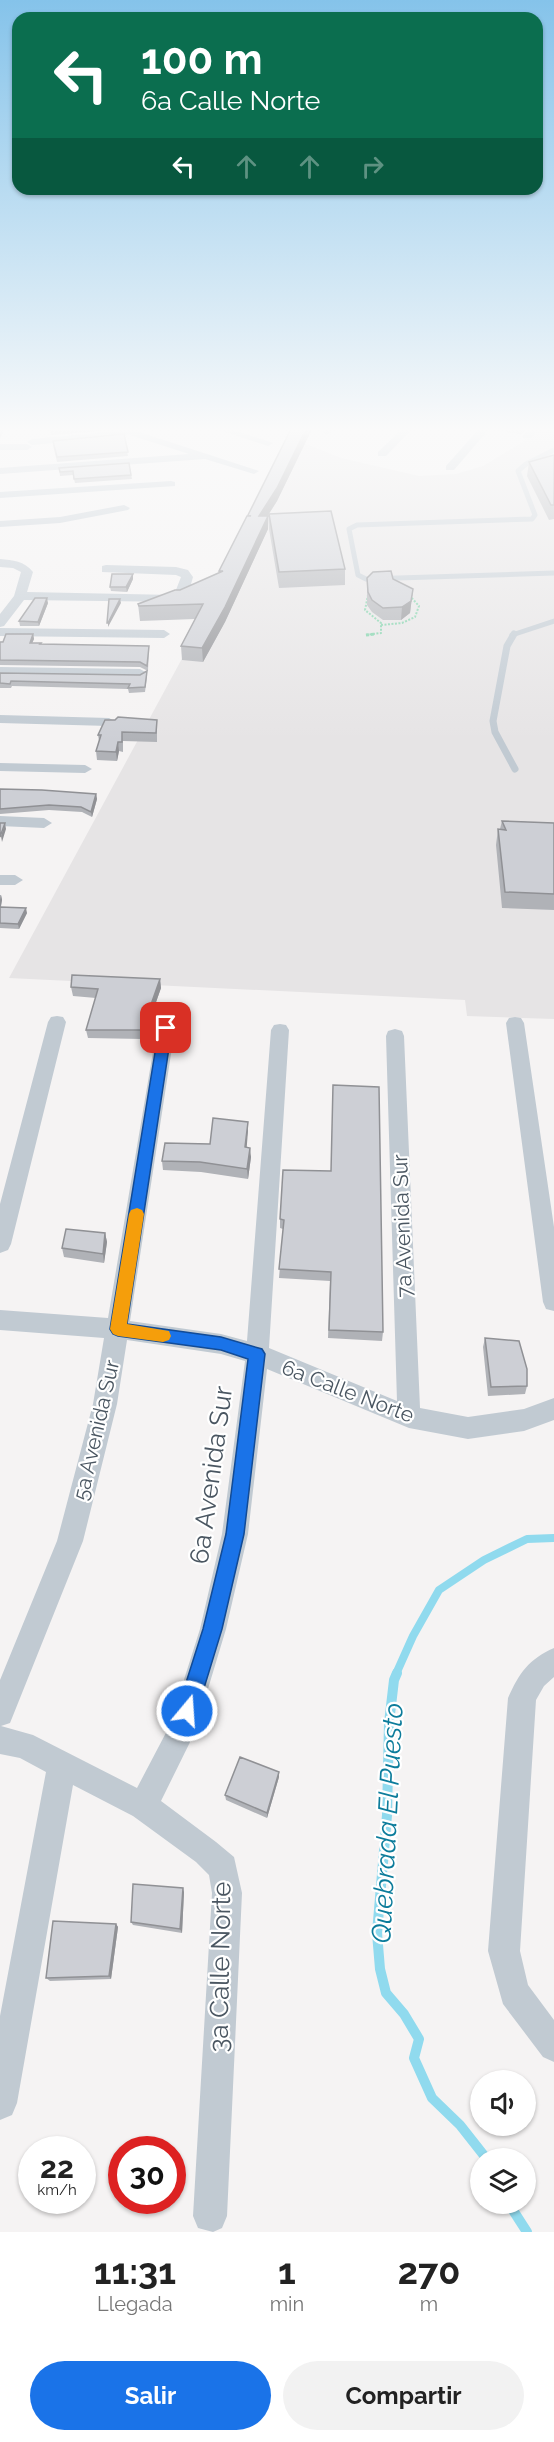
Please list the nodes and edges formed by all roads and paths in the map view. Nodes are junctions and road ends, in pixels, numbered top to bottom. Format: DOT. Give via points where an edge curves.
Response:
graph roads {
  1 [pos="350,533"];
  2 [pos="0,563"];
  3 [pos="106,569"];
  4 [pos="554,573"];
  5 [pos="407,595"];
  6 [pos="21,596"];
  7 [pos="365,603"];
  8 [pos="554,621"];
  9 [pos="0,623"];
  10 [pos="381,625"];
  11 [pos="0,632"];
  12 [pos="164,634"];
  13 [pos="366,635"];
  14 [pos="0,671"];
  15 [pos="140,673"];
  16 [pos="0,719"];
  17 [pos="109,722"];
  18 [pos="0,767"];
  19 [pos="515,769"];
  20 [pos="85,770"];
  21 [pos="0,822"];
  22 [pos="44,823"];
  23 [pos="57,1022"];
  24 [pos="515,1023"];
  25 [pos="166,1028"];
  26 [pos="279,1030"];
  27 [pos="395,1036"];
  28 [pos="0,1244"];
  29 [pos="554,1302"];
  30 [pos="0,1320"];
  31 [pos="118,1329"];
  32 [pos="257,1354"];
  33 [pos="554,1409"];
  34 [pos="409,1417"];
  35 [pos="554,1662"];
  36 [pos="0,1713"];
  37 [pos="0,1740"];
  38 [pos="62,1765"];
  39 [pos="143,1806"];
  40 [pos="554,2046"];
  41 [pos="0,2103"];
  42 [pos="210,2216"];
  1 -- 4 [label="lane" via="358,575 366,579"];
  2 -- 6 [label="street" via="23,567 27,572"];
  3 -- 6 [label="street" via="176,571 187,577 177,599"];
  5 -- 10 [label="path" via="418,606 415,617"];
  6 -- 9 [label="street"];
  7 -- 10 [label="path" via="367,614"];
  8 -- 19 [label="lane" via="513,634 507,646 493,721"];
  10 -- 13 [label="path" via="381,633"];
  11 -- 12 [label="street"];
  14 -- 15 [label="street"];
  16 -- 17 [label="street"];
  18 -- 20 [label="street"];
  21 -- 22 [label="street"];
  23 -- 28 [label="street"];
  24 -- 29 [label="street"];
  25 -- 31 [label="street, 5a Avenida Sur"];
  26 -- 32 [label="street, 6a Avenida Sur"];
  27 -- 34 [label="street, 7a Avenida Sur"];
  30 -- 31 [label="street, 6a Calle Norte"];
  31 -- 32 [label="street, 6a Calle Norte" via="221,1344"];
  31 -- 36 [label="street, 5a Avenida Sur" via="105,1404 70,1541"];
  32 -- 34 [label="street, 6a Calle Norte"];
  32 -- 39 [label="street, 6a Avenida Sur" via="235,1534 213,1629 181,1732"];
  33 -- 34 [label="street, 6a Calle Norte" via="524,1420 468,1428"];
  35 -- 40 [label="street" via="531,1679 522,1698 504,1951 514,1992"];
  37 -- 38 [label="street, 3a Calle Norte" via="23,1745"];
  38 -- 39 [label="street, 3a Calle Norte"];
  38 -- 41 [label="street"];
  39 -- 42 [label="street, 3a Calle Norte" via="223,1868 227,1893"];
}
